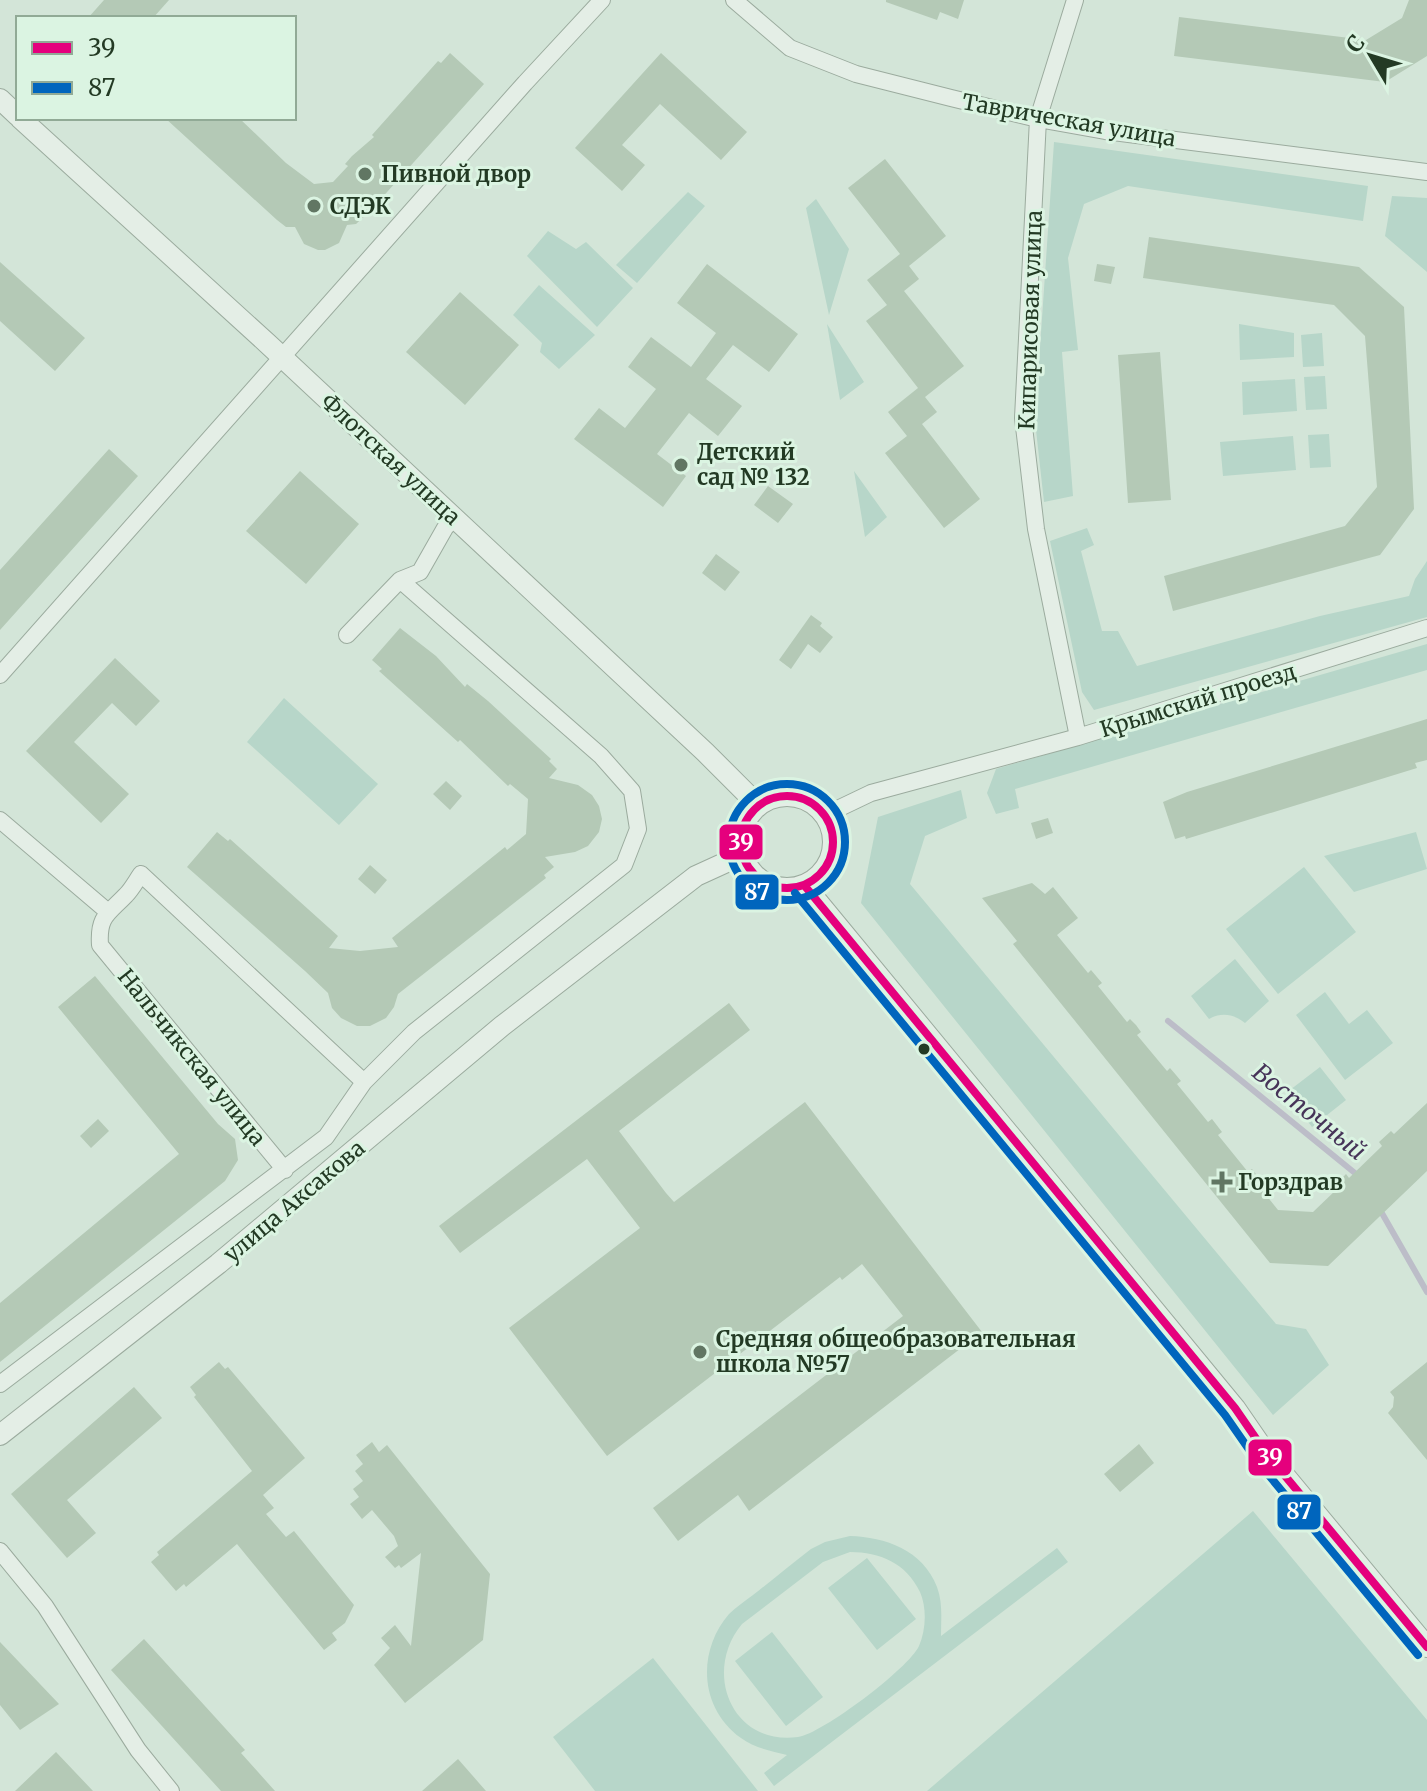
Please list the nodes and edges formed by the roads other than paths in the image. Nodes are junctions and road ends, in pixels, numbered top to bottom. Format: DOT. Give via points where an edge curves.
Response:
graph roads {
  1 [pos="602,0"];
  2 [pos="734,0"];
  3 [pos="1075,0"];
  4 [pos="0,99"];
  5 [pos="16,114"];
  6 [pos="1038,119"];
  7 [pos="22,120"];
  8 [pos="1427,172"];
  9 [pos="283,358"];
  10 [pos="454,518"];
  11 [pos="400,580"];
  12 [pos="1427,628"];
  13 [pos="347,635"];
  14 [pos="0,675"];
  15 [pos="1078,737"];
  16 [pos="758,805"];
  17 [pos="825,815"];
  18 [pos="0,820"];
  19 [pos="742,855"];
  20 [pos="804,885"];
  21 [pos="107,911"];
  22 [pos="364,1082"];
  23 [pos="285,1170"];
  24 [pos="0,1384"];
  25 [pos="0,1435"];
  26 [pos="0,1551"];
  27 [pos="1427,1647"];
  28 [pos="171,1791"];
  1 -- 9 [label="street"];
  2 -- 6 [label="street, Таврическая улица" via="790,48 856,74"];
  3 -- 6 [label="street, Кипарисовая улица"];
  4 -- 5 [label="street, Флотская улица"];
  6 -- 8 [label="street, Таврическая улица"];
  6 -- 15 [label="street, Кипарисовая улица" via="1023,418 1036,529"];
  7 -- 9 [label="street, Флотская улица"];
  9 -- 10 [label="street, Флотская улица"];
  9 -- 14 [label="street"];
  10 -- 11 [label="street" via="420,572"];
  10 -- 16 [label="street, Флотская улица"];
  11 -- 13 [label="street"];
  11 -- 22 [label="street" via="601,756 632,791 638,829 624,865 414,1032"];
  12 -- 15 [label="street, Крымский проезд"];
  15 -- 17 [label="street, Крымский проезд" via="871,793"];
  16 -- 17 [label="street" via="789,795 803,798"];
  16 -- 19 [label="street" via="743,828"];
  17 -- 20 [label="street" via="831,827 831,855 825,868"];
  18 -- 21 [label="street"];
  19 -- 20 [label="street" via="760,880 789,888"];
  19 -- 25 [label="street, улица Аксакова" via="696,876 502,1026 218,1264"];
  20 -- 27 [label="street"];
  21 -- 22 [label="street" via="141,874"];
  21 -- 23 [label="street, Нальчикская улица" via="99,928 100,945"];
  22 -- 23 [label="street" via="326,1137"];
  23 -- 24 [label="street"];
  26 -- 28 [label="street" via="45,1606 138,1750"];
}
